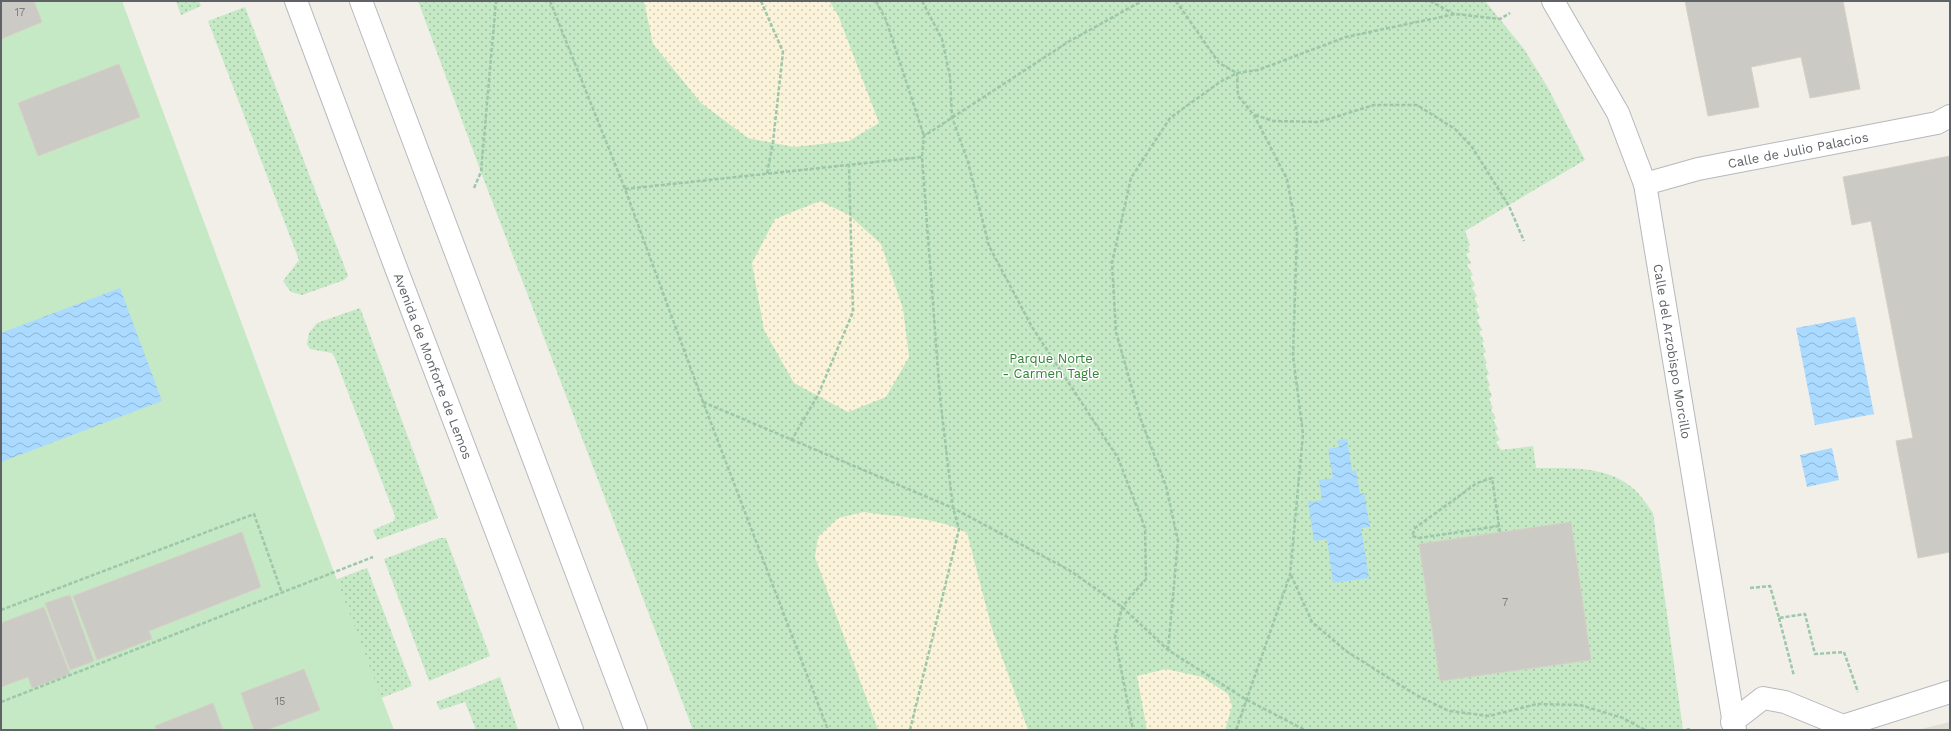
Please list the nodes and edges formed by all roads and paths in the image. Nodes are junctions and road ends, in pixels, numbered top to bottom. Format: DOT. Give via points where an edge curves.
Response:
graph roads {
  1 [pos="296,1"];
  2 [pos="361,1"];
  3 [pos="496,1"];
  4 [pos="550,1"];
  5 [pos="761,1"];
  6 [pos="876,1"];
  7 [pos="922,1"];
  8 [pos="1142,1"];
  9 [pos="1176,1"];
  10 [pos="1430,1"];
  11 [pos="1553,1"];
  12 [pos="1510,13"];
  13 [pos="1455,14"];
  14 [pos="1237,74"];
  15 [pos="1254,115"];
  16 [pos="1950,116"];
  17 [pos="952,117"];
  18 [pos="924,136"];
  19 [pos="922,157"];
  20 [pos="849,165"];
  21 [pos="767,174"];
  22 [pos="1645,184"];
  23 [pos="474,188"];
  24 [pos="626,189"];
  25 [pos="1524,241"];
  26 [pos="703,402"];
  27 [pos="791,441"];
  28 [pos="953,508"];
  29 [pos="1499,526"];
  30 [pos="1500,532"];
  31 [pos="373,557"];
  32 [pos="1290,575"];
  33 [pos="1750,588"];
  34 [pos="282,593"];
  35 [pos="1122,607"];
  36 [pos="1,610"];
  37 [pos="1779,618"];
  38 [pos="1168,650"];
  39 [pos="1795,682"];
  40 [pos="1950,692"];
  41 [pos="1858,694"];
  42 [pos="1247,700"];
  43 [pos="1,702"];
  44 [pos="1734,726"];
  45 [pos="1690,729"];
  46 [pos="1841,729"];
  47 [pos="572,730"];
  48 [pos="636,730"];
  49 [pos="828,730"];
  50 [pos="910,730"];
  51 [pos="1133,730"];
  52 [pos="1236,730"];
  53 [pos="1305,730"];
  54 [pos="1646,730"];
  55 [pos="1686,730"];
  1 -- 47 [label="street, Avenida de Monforte de Lemos"];
  2 -- 48 [label="street"];
  3 -- 23 [label="path" via="481,172"];
  4 -- 24 [label="path"];
  5 -- 21 [label="path" via="784,52"];
  6 -- 18 [label="path" via="886,20"];
  7 -- 17 [label="path" via="942,39 950,77"];
  8 -- 17 [label="path" via="1068,42"];
  9 -- 14 [label="path" via="1219,63"];
  10 -- 13 [label="path"];
  11 -- 22 [label="street, Calle del Arzobispo Morcillo" via="1618,113"];
  12 -- 13 [label="path" via="1500,19"];
  13 -- 14 [label="path" via="1346,37 1258,70"];
  14 -- 15 [label="path" via="1238,96"];
  14 -- 38 [label="path" via="1220,82 1170,118 1131,178 1112,263 1116,332 1142,420 1166,486 1178,541"];
  15 -- 25 [label="path" via="1272,121 1319,122 1374,105 1417,105 1455,129 1472,147 1509,206"];
  15 -- 32 [label="path" via="1287,179 1297,233 1293,356 1303,434"];
  16 -- 22 [label="street, Calle de Julio Palacios" via="1937,122 1698,169"];
  17 -- 18 [label="path"];
  17 -- 35 [label="path" via="968,162 989,246 1032,326 1118,458 1145,528 1146,579"];
  18 -- 19 [label="path"];
  19 -- 20 [label="path"];
  19 -- 28 [label="path" via="940,397"];
  20 -- 21 [label="path"];
  20 -- 27 [label="path" via="853,312 818,395"];
  21 -- 24 [label="path"];
  22 -- 44 [label="street, Calle del Arzobispo Morcillo"];
  24 -- 26 [label="path"];
  26 -- 27 [label="path"];
  26 -- 49 [label="path"];
  27 -- 28 [label="path"];
  28 -- 35 [label="path" via="1069,570"];
  28 -- 50 [label="path" via="959,528"];
  29 -- 29 [label="path" via="1420,538 1412,536 1415,528 1464,492 1477,483 1492,478"];
  29 -- 30 [label="path"];
  31 -- 34 [label="path"];
  32 -- 42 [label="path"];
  32 -- 54 [label="path" via="1312,622 1346,651 1416,695 1449,711 1489,716 1537,704 1580,704 1623,718"];
  33 -- 37 [label="path" via="1770,586"];
  34 -- 36 [label="path" via="254,514"];
  34 -- 43 [label="path"];
  35 -- 38 [label="path"];
  35 -- 51 [label="path" via="1115,638"];
  37 -- 39 [label="path"];
  37 -- 41 [label="path" via="1805,614 1815,654 1844,652"];
  38 -- 42 [label="path"];
  40 -- 46 [label="street"];
  42 -- 52 [label="path"];
  42 -- 53 [label="path"];
  44 -- 46 [label="street, Calle del Arzobispo Morcillo" via="1764,698 1785,702"];
  45 -- 55 [label="path"];
}
